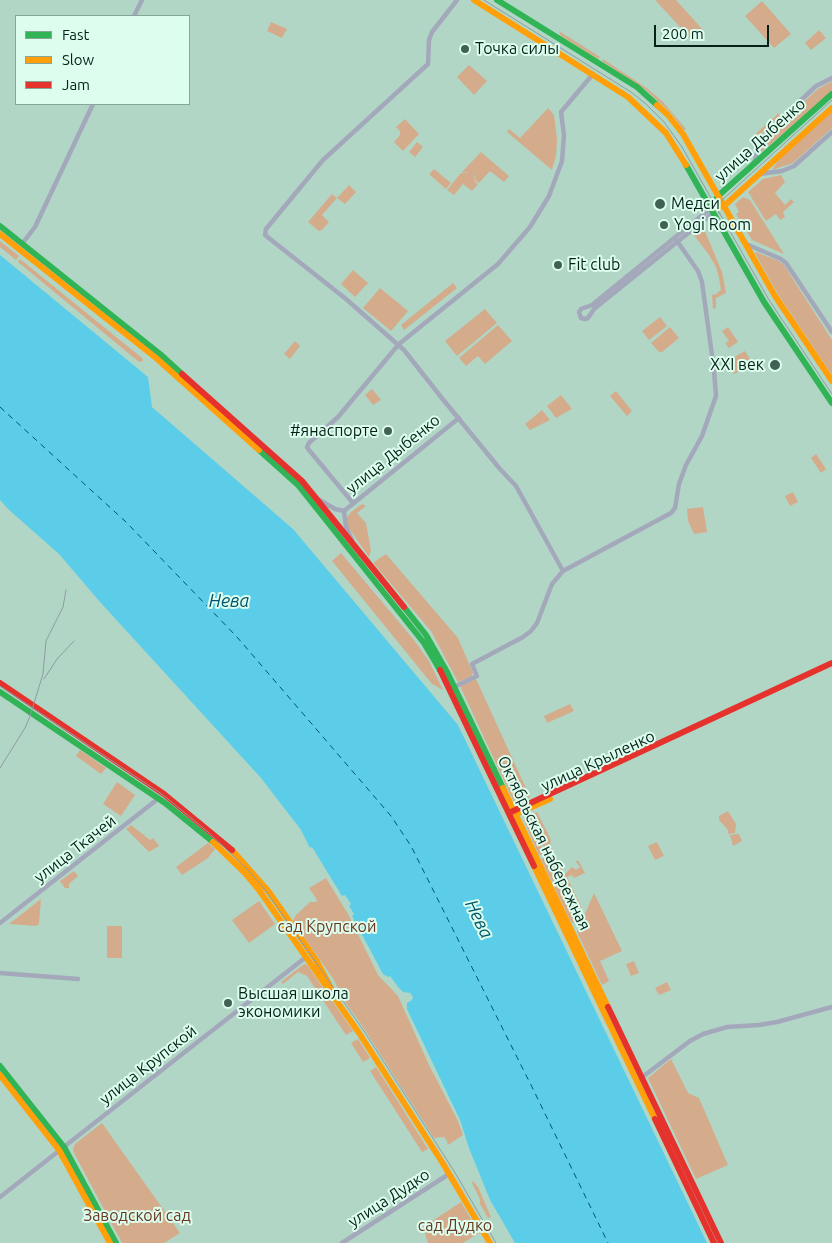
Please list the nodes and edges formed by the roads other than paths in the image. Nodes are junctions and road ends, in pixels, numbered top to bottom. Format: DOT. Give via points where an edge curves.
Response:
graph roads {
  1 [pos="142,0"];
  2 [pos="474,0"];
  3 [pos="497,0"];
  4 [pos="456,1"];
  5 [pos="134,15"];
  6 [pos="593,74"];
  7 [pos="832,78"];
  8 [pos="832,94"];
  9 [pos="93,105"];
  10 [pos="832,108"];
  11 [pos="832,132"];
  12 [pos="754,164"];
  13 [pos="758,174"];
  14 [pos="718,196"];
  15 [pos="724,206"];
  16 [pos="712,211"];
  17 [pos="0,226"];
  18 [pos="0,234"];
  19 [pos="677,241"];
  20 [pos="22,244"];
  21 [pos="746,244"];
  22 [pos="832,332"];
  23 [pos="399,344"];
  24 [pos="158,356"];
  25 [pos="832,381"];
  26 [pos="832,403"];
  27 [pos="459,418"];
  28 [pos="300,483"];
  29 [pos="314,496"];
  30 [pos="353,503"];
  31 [pos="344,511"];
  32 [pos="358,550"];
  33 [pos="563,571"];
  34 [pos="832,663"];
  35 [pos="832,668"];
  36 [pos="0,683"];
  37 [pos="454,687"];
  38 [pos="0,692"];
  39 [pos="162,796"];
  40 [pos="512,814"];
  41 [pos="0,923"];
  42 [pos="309,955"];
  43 [pos="0,973"];
  44 [pos="78,979"];
  45 [pos="832,1007"];
  46 [pos="0,1066"];
  47 [pos="0,1075"];
  48 [pos="640,1079"];
  49 [pos="62,1148"];
  50 [pos="449,1174"];
  51 [pos="0,1197"];
  52 [pos="110,1243"];
  53 [pos="116,1243"];
  54 [pos="342,1243"];
  55 [pos="490,1243"];
  56 [pos="714,1243"];
  57 [pos="721,1243"];
  1 -- 5 [label="street"];
  2 -- 6 [label="main road"];
  3 -- 14 [label="main road" via="637,87 654,101 683,134"];
  4 -- 23 [label="street" via="432,32 428,64 323,160 266,229 265,235"];
  6 -- 16 [label="main road" via="642,108 666,133"];
  6 -- 23 [label="street" via="561,112 564,135 562,161 549,196 530,228 498,264"];
  7 -- 12 [label="street" via="816,86 766,133"];
  8 -- 12 [label="main road, улица Дыбенко"];
  9 -- 20 [label="street" via="34,227"];
  10 -- 13 [label="main road, улица Дыбенко"];
  11 -- 13 [label="street" via="794,166"];
  12 -- 14 [label="main road, улица Дыбенко"];
  13 -- 15 [label="main road, улица Дыбенко"];
  14 -- 15 [label="main road"];
  14 -- 16 [label="main road, улица Дыбенко"];
  15 -- 16 [label="main road, улица Дыбенко"];
  15 -- 21 [label="main road"];
  16 -- 19 [label="street, улица Дыбенко"];
  16 -- 19 [label="street, улица Дыбенко" via="592,305 581,309 580,316 588,318 594,309"];
  16 -- 26 [label="main road" via="768,309"];
  17 -- 20 [label="main road"];
  18 -- 24 [label="main road"];
  19 -- 33 [label="street" via="698,271 705,294 716,396 679,484 674,511"];
  20 -- 24 [label="main road"];
  21 -- 22 [label="street" via="786,263"];
  21 -- 25 [label="main road" via="779,302"];
  23 -- 27 [label="street"];
  23 -- 30 [label="street" via="338,417 309,443 308,447"];
  24 -- 28 [label="main road"];
  27 -- 30 [label="street, улица Дыбенко"];
  27 -- 33 [label="street" via="516,486"];
  28 -- 29 [label="main road, Октябрьская набережная"];
  28 -- 40 [label="main road, Октябрьская набережная" via="430,652"];
  29 -- 31 [label="street"];
  29 -- 32 [label="main road, Октябрьская набережная"];
  30 -- 31 [label="street, улица Дыбенко"];
  31 -- 32 [label="street" via="346,527"];
  32 -- 37 [label="main road, Октябрьская набережная" via="426,635"];
  33 -- 37 [label="street" via="552,584 531,631 472,664 477,676"];
  34 -- 40 [label="main road, улица Крыленко"];
  35 -- 40 [label="main road, улица Крыленко"];
  36 -- 39 [label="main road"];
  37 -- 40 [label="main road, Октябрьская набережная"];
  38 -- 39 [label="main road"];
  39 -- 41 [label="street, улица Ткачей"];
  39 -- 42 [label="main road" via="245,873"];
  40 -- 48 [label="main road, Октябрьская набережная"];
  42 -- 49 [label="street, улица Крупской"];
  42 -- 50 [label="main road"];
  43 -- 44 [label="street"];
  45 -- 48 [label="street" via="777,1022 727,1027 703,1034"];
  46 -- 49 [label="main road"];
  47 -- 49 [label="main road"];
  48 -- 56 [label="main road, Октябрьская набережная"];
  48 -- 57 [label="main road, Октябрьская набережная"];
  49 -- 51 [label="street, улица Крупской"];
  49 -- 52 [label="main road"];
  49 -- 53 [label="main road"];
  50 -- 54 [label="street, улица Дудко"];
  50 -- 55 [label="main road"];
}
